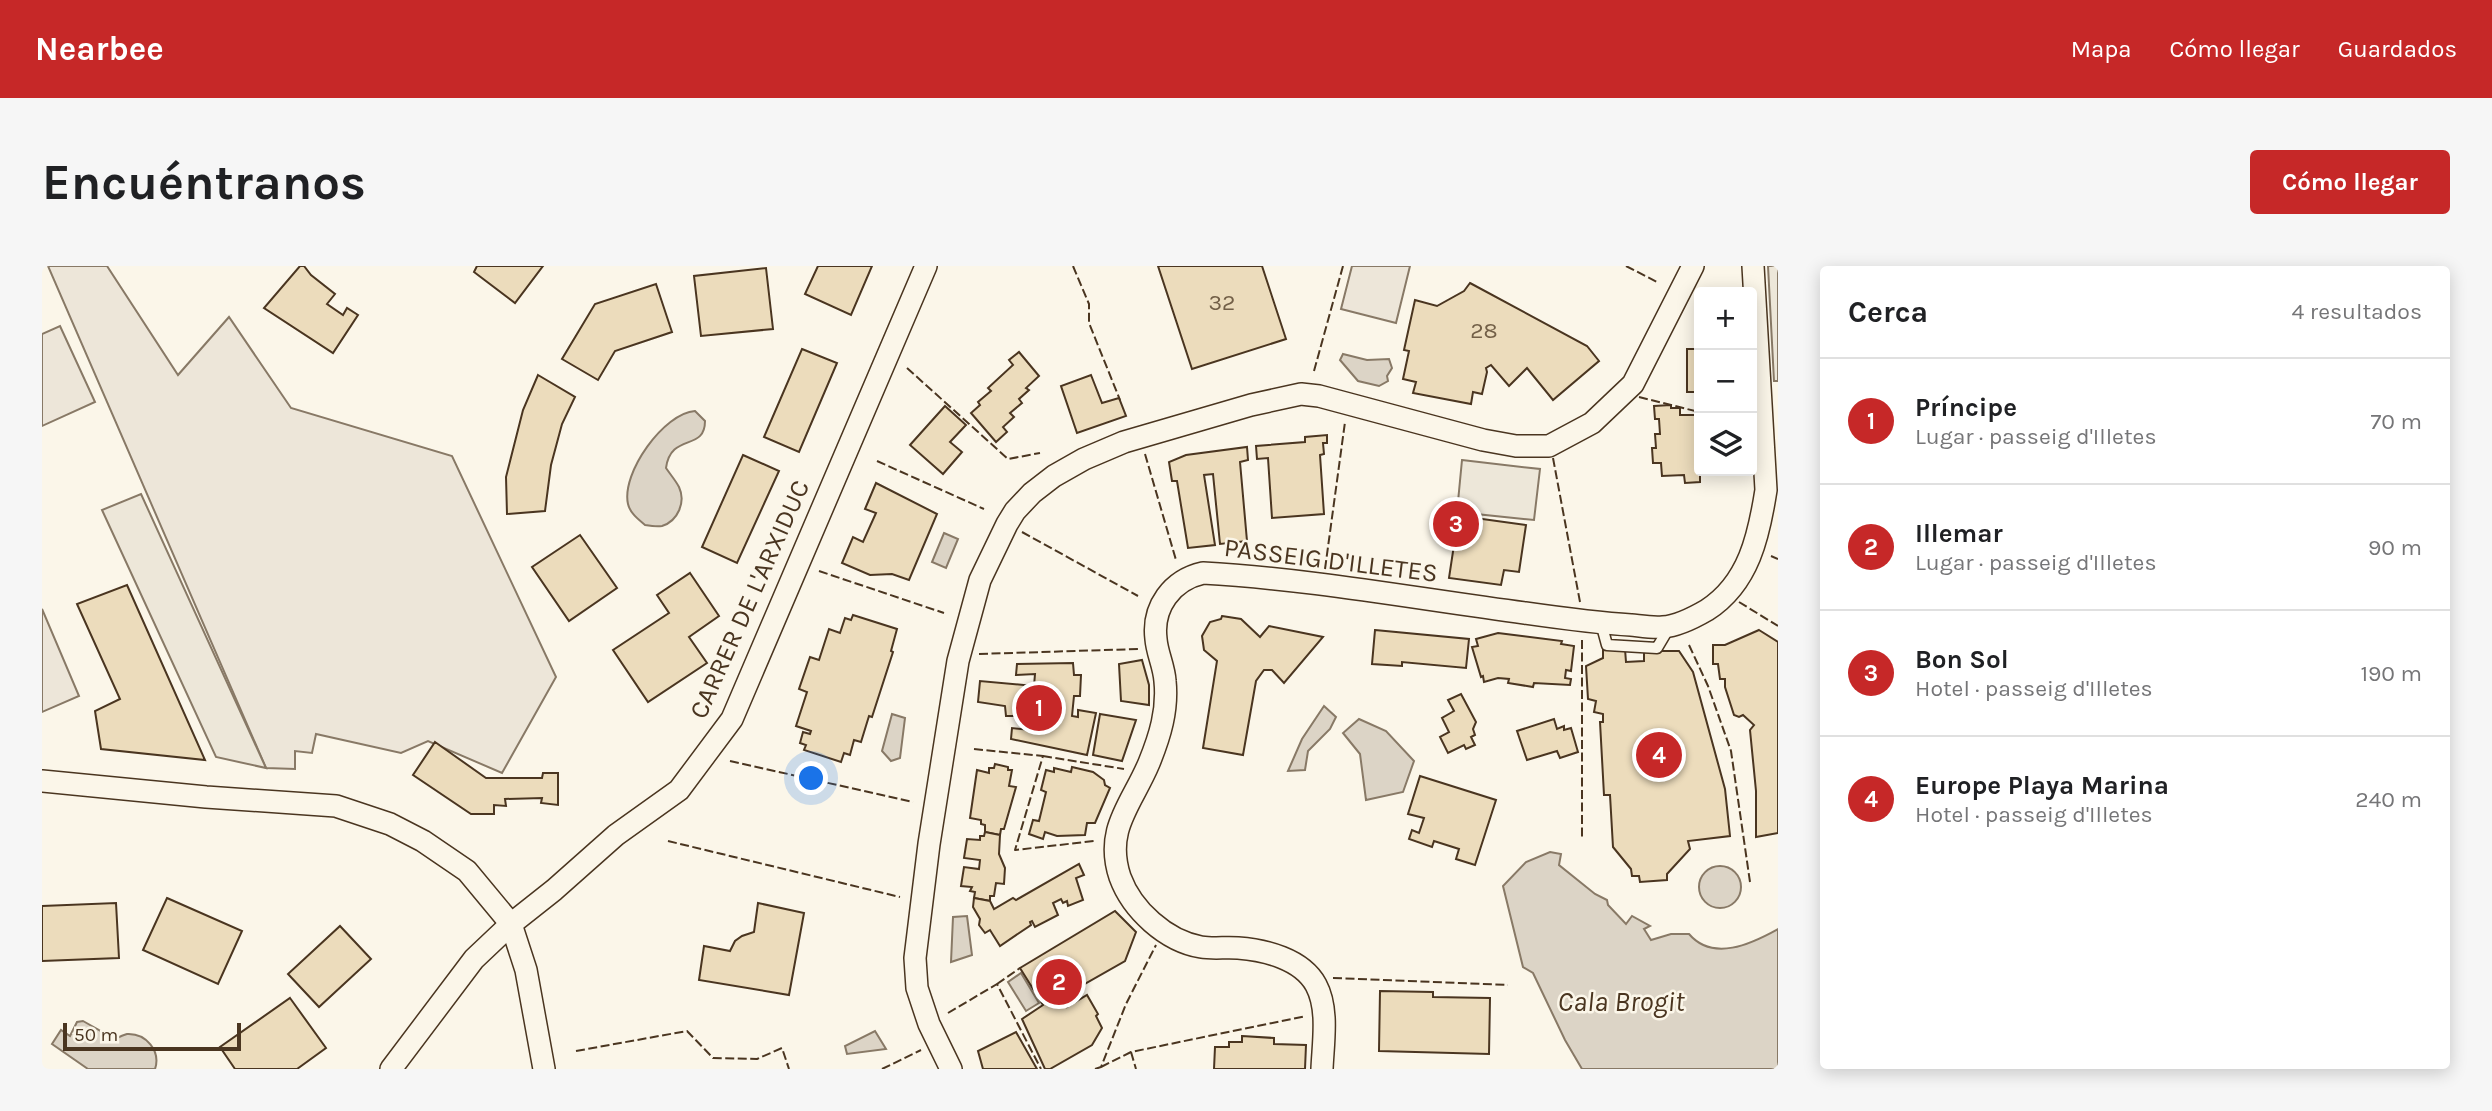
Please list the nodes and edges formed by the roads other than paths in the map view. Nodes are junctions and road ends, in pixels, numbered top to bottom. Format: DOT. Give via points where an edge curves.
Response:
graph roads {
  1 [pos="926,266"];
  2 [pos="1693,266"];
  3 [pos="1753,266"];
  4 [pos="42,781"];
  5 [pos="511,924"];
  6 [pos="391,1069"];
  7 [pos="544,1069"];
  8 [pos="951,1069"];
  9 [pos="1322,1069"];
  1 -- 5 [label="street, CARRER DE L'ARXIDUC" via="732,719 679,790 616,835"];
  2 -- 8 [label="street" via="1633,384 1592,423 1549,446 1483,440 1301,394 1124,442 1047,481 1015,511 981,580 958,661 915,958 929,1024"];
  3 -- 9 [label="street, PASSEIG D'ILLETES" via="1765,452 1764,510 1753,553 1734,586 1708,609 1664,627 1601,623 1234,575 1196,574 1169,591 1155,628 1166,709 1149,764 1117,829 1119,874 1135,906 1183,943 1268,953 1309,974 1318,987 1324,1018"];
  4 -- 5 [label="street" via="335,806 390,824 423,841 467,871"];
  5 -- 6 [label="street, CARRER DE L'ARXIDUC" via="474,958"];
  5 -- 7 [label="street" via="526,970"];
}
